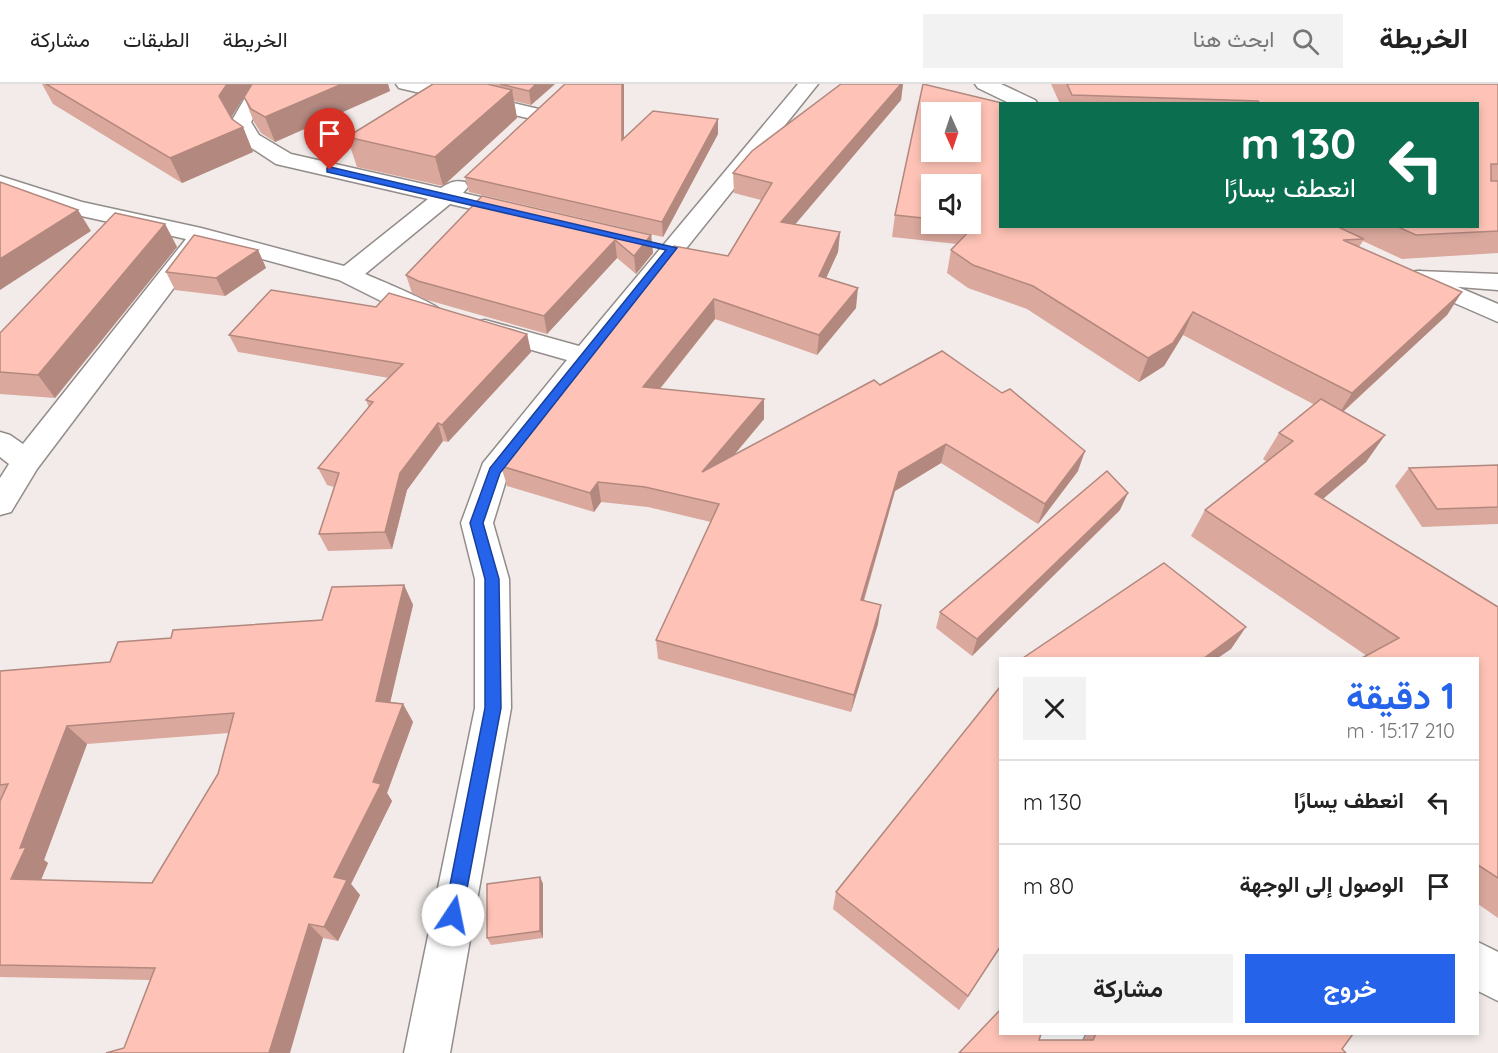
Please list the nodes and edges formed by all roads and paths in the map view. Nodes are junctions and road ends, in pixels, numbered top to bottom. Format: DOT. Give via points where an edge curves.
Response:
graph roads {
  1 [pos="263,84"];
  2 [pos="406,84"];
  3 [pos="808,84"];
  4 [pos="984,84"];
  5 [pos="552,99"];
  6 [pos="1024,102"];
  7 [pos="471,174"];
  8 [pos="0,183"];
  9 [pos="447,197"];
  10 [pos="537,217"];
  11 [pos="201,235"];
  12 [pos="348,275"];
  13 [pos="1498,282"];
  14 [pos="1498,315"];
  15 [pos="585,356"];
  16 [pos="0,442"];
  17 [pos="26,461"];
  18 [pos="0,504"];
  19 [pos="1479,965"];
  20 [pos="1498,979"];
  21 [pos="1061,1035"];
  22 [pos="427,1053"];
  23 [pos="1049,1053"];
  1 -- 9 [label="street" via="241,122 251,139 284,159"];
  2 -- 5 [label="street" via="528,122"];
  3 -- 15 [label="street" via="661,246"];
  4 -- 6 [label="street"];
  7 -- 9 [label="street"];
  8 -- 11 [label="street" via="76,208"];
  9 -- 10 [label="street"];
  9 -- 12 [label="street"];
  11 -- 12 [label="street"];
  11 -- 17 [label="street"];
  12 -- 15 [label="street" via="414,307"];
  13 -- 14 [label="street" via="1407,273"];
  15 -- 22 [label="street" via="494,471 477,523 492,579 493,708"];
  16 -- 17 [label="street"];
  17 -- 18 [label="street"];
  19 -- 20 [label="street"];
  21 -- 23 [label="street"];
}
